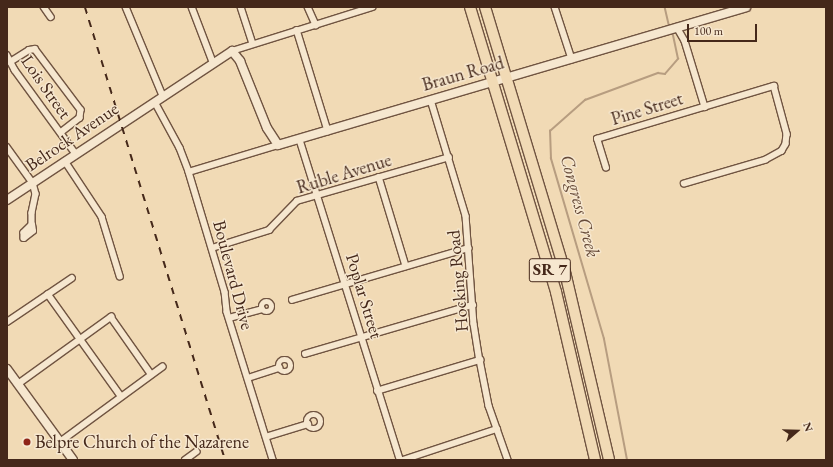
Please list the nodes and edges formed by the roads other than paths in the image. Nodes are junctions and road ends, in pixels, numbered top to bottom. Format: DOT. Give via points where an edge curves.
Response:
graph roads {
  1 [pos="44,7"];
  2 [pos="126,7"];
  3 [pos="192,7"];
  4 [pos="241,7"];
  5 [pos="308,7"];
  6 [pos="372,7"];
  7 [pos="470,7"];
  8 [pos="475,7"];
  9 [pos="485,7"];
  10 [pos="555,7"];
  11 [pos="746,7"];
  12 [pos="51,16"];
  13 [pos="316,25"];
  14 [pos="677,27"];
  15 [pos="297,30"];
  16 [pos="253,44"];
  17 [pos="232,51"];
  18 [pos="7,54"];
  19 [pos="572,59"];
  20 [pos="10,62"];
  21 [pos="213,62"];
  22 [pos="500,80"];
  23 [pos="164,96"];
  24 [pos="431,100"];
  25 [pos="155,102"];
  26 [pos="705,107"];
  27 [pos="328,131"];
  28 [pos="60,133"];
  29 [pos="300,140"];
  30 [pos="278,145"];
  31 [pos="7,146"];
  32 [pos="76,154"];
  33 [pos="448,157"];
  34 [pos="65,161"];
  35 [pos="606,168"];
  36 [pos="189,172"];
  37 [pos="379,177"];
  38 [pos="33,183"];
  39 [pos="684,184"];
  40 [pos="317,195"];
  41 [pos="7,200"];
  42 [pos="32,226"];
  43 [pos="212,248"];
  44 [pos="469,248"];
  45 [pos="406,266"];
  46 [pos="120,276"];
  47 [pos="72,278"];
  48 [pos="344,284"];
  49 [pos="48,294"];
  50 [pos="292,300"];
  51 [pos="473,305"];
  52 [pos="262,308"];
  53 [pos="229,318"];
  54 [pos="7,322"];
  55 [pos="360,337"];
  56 [pos="80,339"];
  57 [pos="305,354"];
  58 [pos="480,360"];
  59 [pos="162,367"];
  60 [pos="279,368"];
  61 [pos="7,369"];
  62 [pos="151,374"];
  63 [pos="248,378"];
  64 [pos="18,384"];
  65 [pos="377,392"];
  66 [pos="122,396"];
  67 [pos="308,424"];
  68 [pos="497,429"];
  69 [pos="266,438"];
  70 [pos="60,442"];
  71 [pos="196,452"];
  72 [pos="73,460"];
  73 [pos="185,460"];
  74 [pos="273,460"];
  75 [pos="400,460"];
  76 [pos="403,460"];
  77 [pos="508,460"];
  78 [pos="595,460"];
  79 [pos="609,460"];
  1 -- 12 [label="street"];
  2 -- 23 [label="street"];
  3 -- 21 [label="street"];
  4 -- 16 [label="street"];
  5 -- 13 [label="street"];
  6 -- 13 [label="street"];
  7 -- 22 [label="highway, SR 7 / SR 7"];
  8 -- 22 [label="highway"];
  9 -- 22 [label="highway, SR 7 / SR 7"];
  10 -- 19 [label="street"];
  11 -- 14 [label="street, Braun Road"];
  13 -- 15 [label="street"];
  14 -- 19 [label="street, Braun Road"];
  14 -- 26 [label="street"];
  15 -- 16 [label="street"];
  15 -- 27 [label="street"];
  16 -- 17 [label="street"];
  17 -- 21 [label="street"];
  17 -- 30 [label="street" via="240,61 267,128"];
  18 -- 20 [label="street, Lois Street"];
  19 -- 22 [label="street, Braun Road"];
  20 -- 28 [label="street, Lois Street"];
  20 -- 28 [label="street" via="35,49 81,110 80,118"];
  21 -- 23 [label="street"];
  22 -- 24 [label="street, Braun Road"];
  22 -- 78 [label="highway, SR 7 / SR 7" via="556,292"];
  22 -- 79 [label="highway, SR 7 / SR 7" via="531,158 575,311"];
  23 -- 25 [label="street, Belrock Avenue"];
  24 -- 27 [label="street, Braun Road"];
  24 -- 33 [label="street, Hocking Road"];
  25 -- 32 [label="street, Belrock Avenue"];
  25 -- 36 [label="street, Boulevard Drive" via="180,148"];
  26 -- 35 [label="street, Pine Street" via="597,139"];
  26 -- 39 [label="street, Pine Street" via="774,86 785,127 786,144 775,157"];
  27 -- 29 [label="street, Braun Road"];
  28 -- 32 [label="street, Lois Street"];
  29 -- 30 [label="street, Braun Road"];
  29 -- 40 [label="street, Poplar Street"];
  30 -- 36 [label="street, Braun Road"];
  31 -- 38 [label="street"];
  32 -- 34 [label="street, Belrock Avenue"];
  33 -- 37 [label="street, Ruble Avenue"];
  33 -- 44 [label="street, Hocking Road" via="466,216"];
  34 -- 38 [label="street, Belrock Avenue"];
  34 -- 46 [label="street" via="102,217"];
  36 -- 43 [label="street, Boulevard Drive"];
  37 -- 40 [label="street, Ruble Avenue"];
  37 -- 45 [label="street"];
  38 -- 41 [label="street, Belrock Avenue"];
  38 -- 42 [label="street" via="37,198 32,214"];
  40 -- 43 [label="street, Ruble Avenue" via="295,202 269,230"];
  40 -- 48 [label="street, Poplar Street"];
  43 -- 53 [label="street, Boulevard Drive" via="226,295"];
  44 -- 45 [label="street"];
  44 -- 51 [label="street, Hocking Road"];
  45 -- 48 [label="street"];
  47 -- 49 [label="street"];
  48 -- 50 [label="street"];
  48 -- 55 [label="street, Poplar Street"];
  49 -- 54 [label="street"];
  49 -- 56 [label="street"];
  51 -- 55 [label="street"];
  51 -- 58 [label="street, Hocking Road"];
  52 -- 53 [label="street"];
  53 -- 63 [label="street, Boulevard Drive"];
  55 -- 57 [label="street"];
  55 -- 65 [label="street, Poplar Street"];
  56 -- 62 [label="street" via="110,317"];
  56 -- 64 [label="street"];
  56 -- 66 [label="street"];
  58 -- 65 [label="street"];
  58 -- 68 [label="street, Hocking Road"];
  59 -- 62 [label="street"];
  60 -- 63 [label="street"];
  61 -- 64 [label="street"];
  62 -- 66 [label="street"];
  63 -- 69 [label="street, Boulevard Drive"];
  64 -- 70 [label="street"];
  65 -- 75 [label="street, Poplar Street"];
  66 -- 70 [label="street"];
  67 -- 69 [label="street"];
  68 -- 76 [label="street"];
  68 -- 77 [label="street, Hocking Road"];
  69 -- 74 [label="street, Boulevard Drive"];
  70 -- 72 [label="street"];
  71 -- 73 [label="street"];
}
